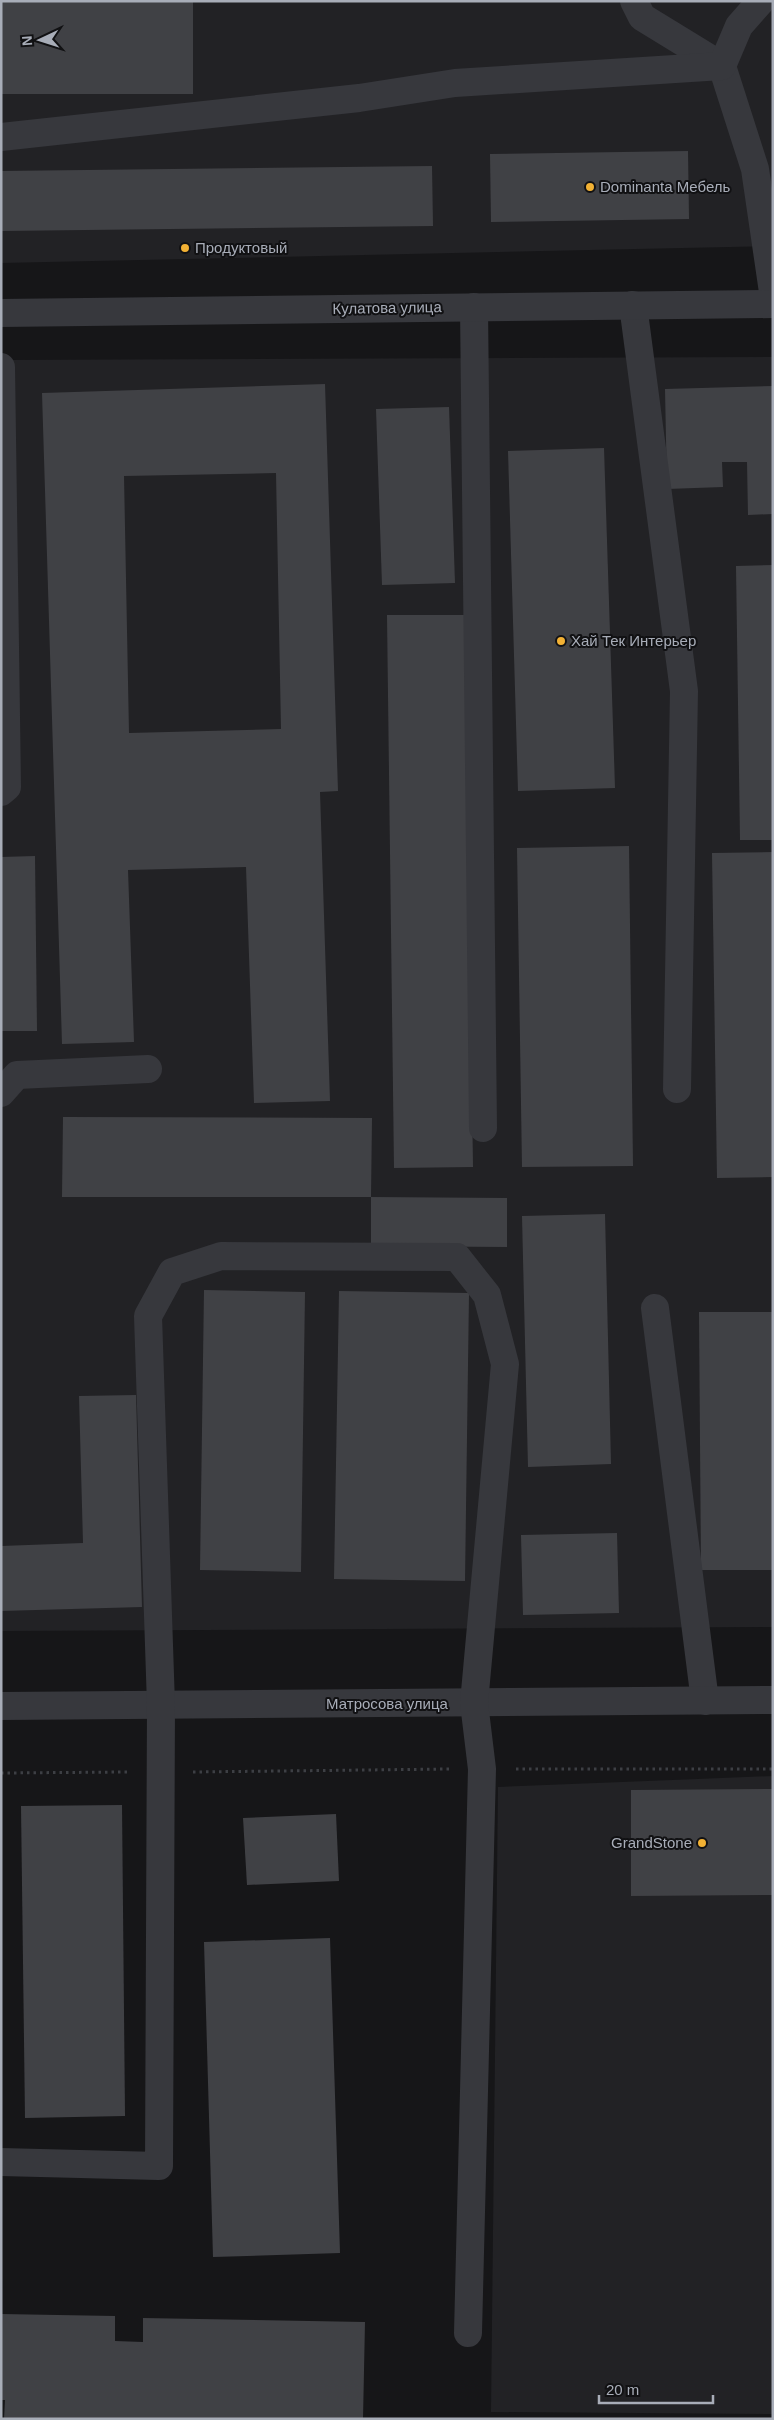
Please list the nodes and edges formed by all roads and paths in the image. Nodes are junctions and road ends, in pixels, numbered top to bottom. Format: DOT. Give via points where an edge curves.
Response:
graph roads {
  1 [pos="634,1"];
  2 [pos="761,1"];
  3 [pos="722,66"];
  4 [pos="1,137"];
  5 [pos="773,292"];
  6 [pos="773,304"];
  7 [pos="633,305"];
  8 [pos="474,307"];
  9 [pos="1,312"];
  10 [pos="1,367"];
  11 [pos="1,792"];
  12 [pos="148,1069"];
  13 [pos="677,1089"];
  14 [pos="1,1093"];
  15 [pos="483,1128"];
  16 [pos="655,1308"];
  17 [pos="773,1700"];
  18 [pos="705,1701"];
  19 [pos="474,1703"];
  20 [pos="161,1705"];
  21 [pos="1,1706"];
  22 [pos="482,1769"];
  23 [pos="773,1769"];
  24 [pos="160,1772"];
  25 [pos="1,1773"];
  26 [pos="1,2162"];
  27 [pos="468,2333"];
  1 -- 3 [label="street" via="642,17"];
  2 -- 3 [label="street" via="738,26"];
  3 -- 4 [label="street" via="455,83 359,98"];
  3 -- 5 [label="street" via="755,169"];
  6 -- 7 [label="street, Кулатова улица"];
  7 -- 8 [label="street, Кулатова улица"];
  7 -- 13 [label="street" via="684,692"];
  8 -- 9 [label="street, Кулатова улица"];
  8 -- 15 [label="street"];
  10 -- 11 [label="street" via="6,787"];
  12 -- 14 [label="street" via="16,1076"];
  16 -- 18 [label="street"];
  17 -- 18 [label="street, Матросова улица"];
  18 -- 19 [label="street, Матросова улица"];
  19 -- 20 [label="street, Матросова улица"];
  19 -- 20 [label="street" via="505,1364 487,1295 457,1257 221,1256 172,1272 148,1316"];
  19 -- 22 [label="street"];
  20 -- 21 [label="street, Матросова улица"];
  20 -- 24 [label="street"];
  22 -- 23 [label="path"];
  22 -- 24 [label="path"];
  22 -- 27 [label="street"];
  24 -- 25 [label="path"];
  24 -- 26 [label="street" via="159,2166"];
}
